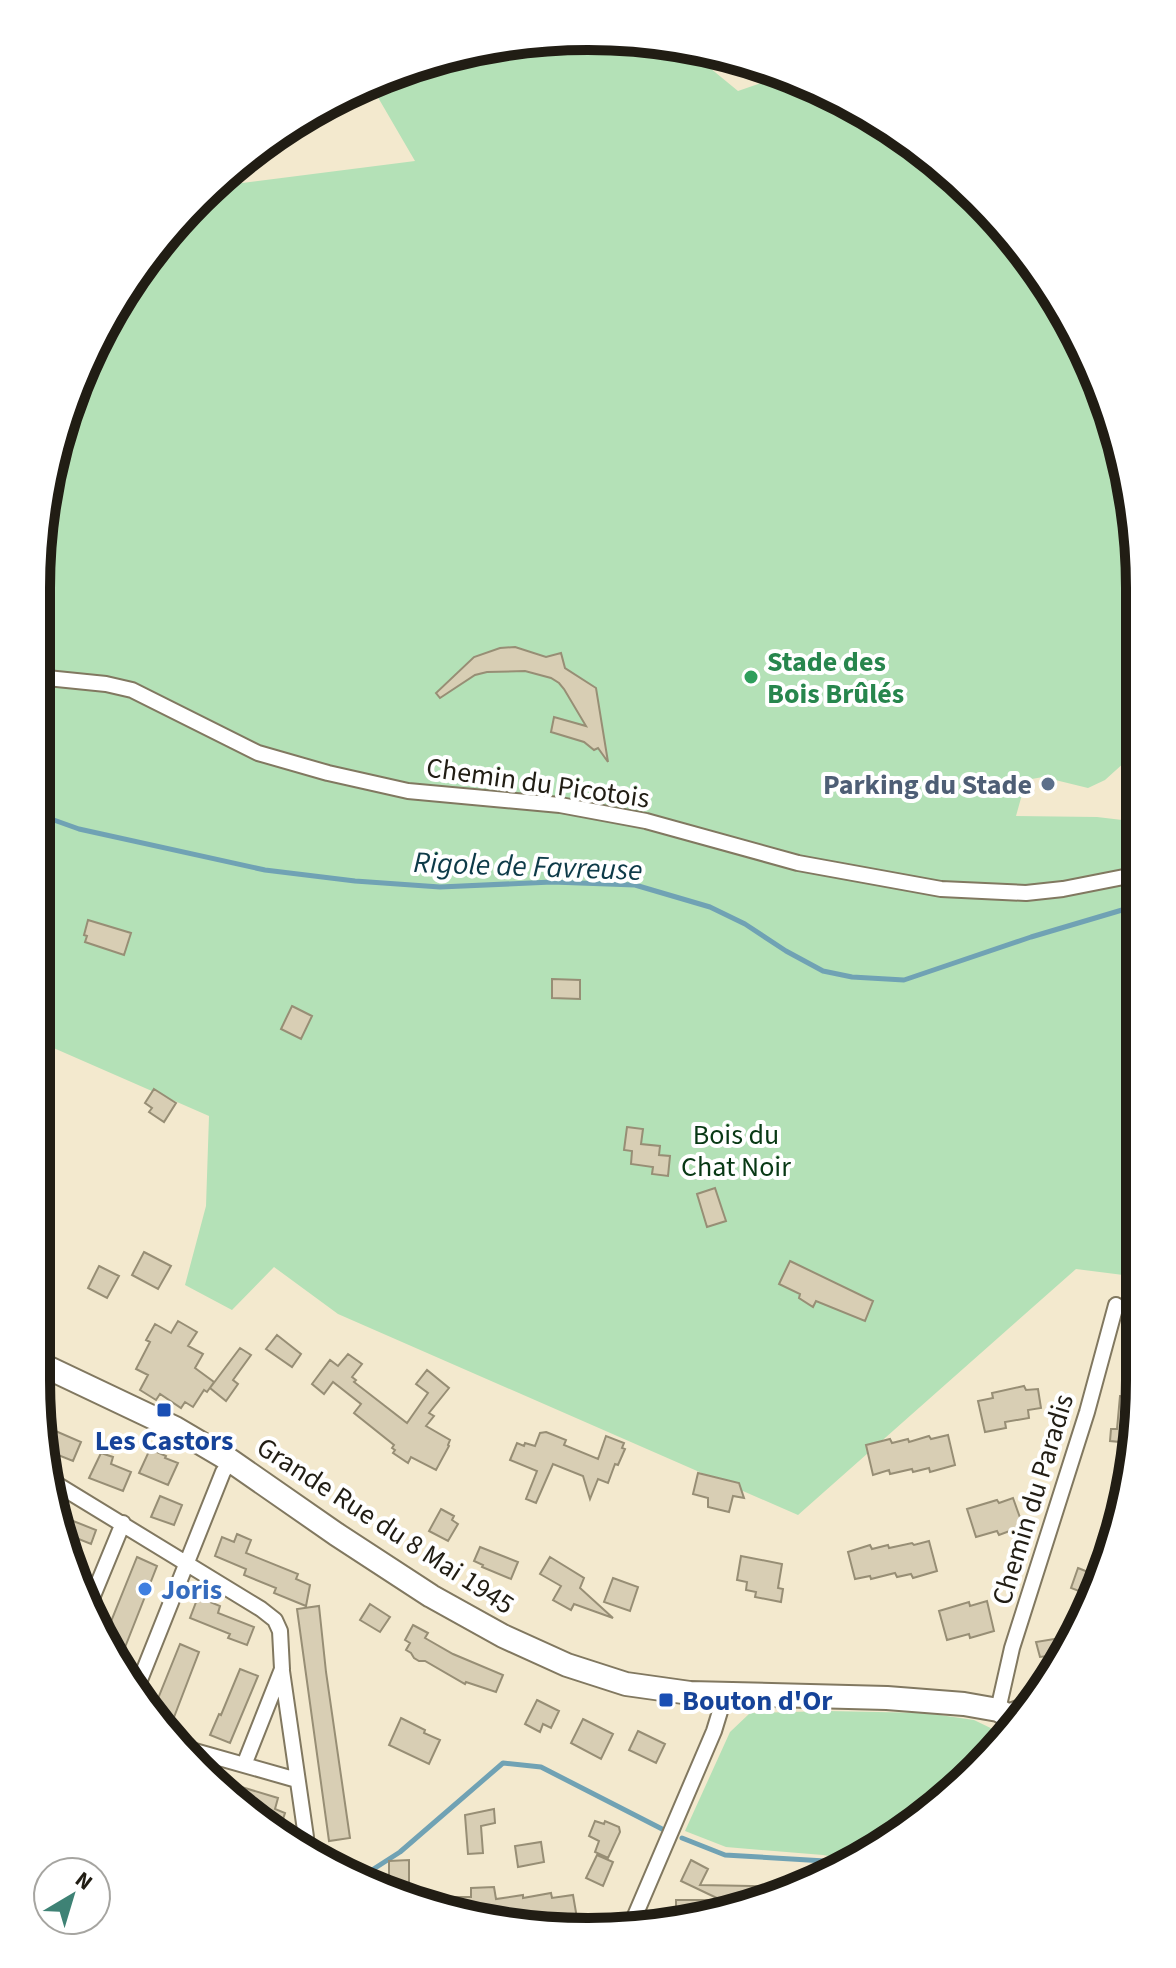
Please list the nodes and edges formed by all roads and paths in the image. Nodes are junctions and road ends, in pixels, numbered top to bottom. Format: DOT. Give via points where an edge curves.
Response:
graph roads {
  1 [pos="50,678"];
  2 [pos="1126,877"];
  3 [pos="1116,1305"];
  4 [pos="50,1369"];
  5 [pos="231,1461"];
  6 [pos="60,1486"];
  7 [pos="123,1523"];
  8 [pos="185,1563"];
  9 [pos="94,1593"];
  10 [pos="282,1669"];
  11 [pos="141,1678"];
  12 [pos="725,1695"];
  13 [pos="1006,1714"];
  14 [pos="201,1753"];
  15 [pos="244,1765"];
  16 [pos="297,1780"];
  17 [pos="306,1837"];
  18 [pos="635,1916"];
  1 -- 2 [label="street, Chemin du Picotois" via="132,690 258,753 328,773 408,791 560,805 646,821 798,863 941,889 1026,893"];
  3 -- 13 [label="street, Chemin du Paradis" via="1012,1648"];
  4 -- 5 [label="main road, Grande Rue du 8 Mai 1945"];
  5 -- 8 [label="street"];
  5 -- 12 [label="main road, Grande Rue du 8 Mai 1945" via="431,1596 516,1642 626,1684"];
  6 -- 7 [label="street"];
  7 -- 8 [label="street"];
  7 -- 9 [label="street"];
  8 -- 10 [label="street" via="275,1620"];
  8 -- 11 [label="street"];
  10 -- 15 [label="street"];
  10 -- 16 [label="street"];
  12 -- 13 [label="main road, Grande Rue du 8 Mai 1945" via="887,1698 964,1704"];
  12 -- 18 [label="street"];
  14 -- 15 [label="street"];
  15 -- 16 [label="street"];
  16 -- 17 [label="street"];
}
